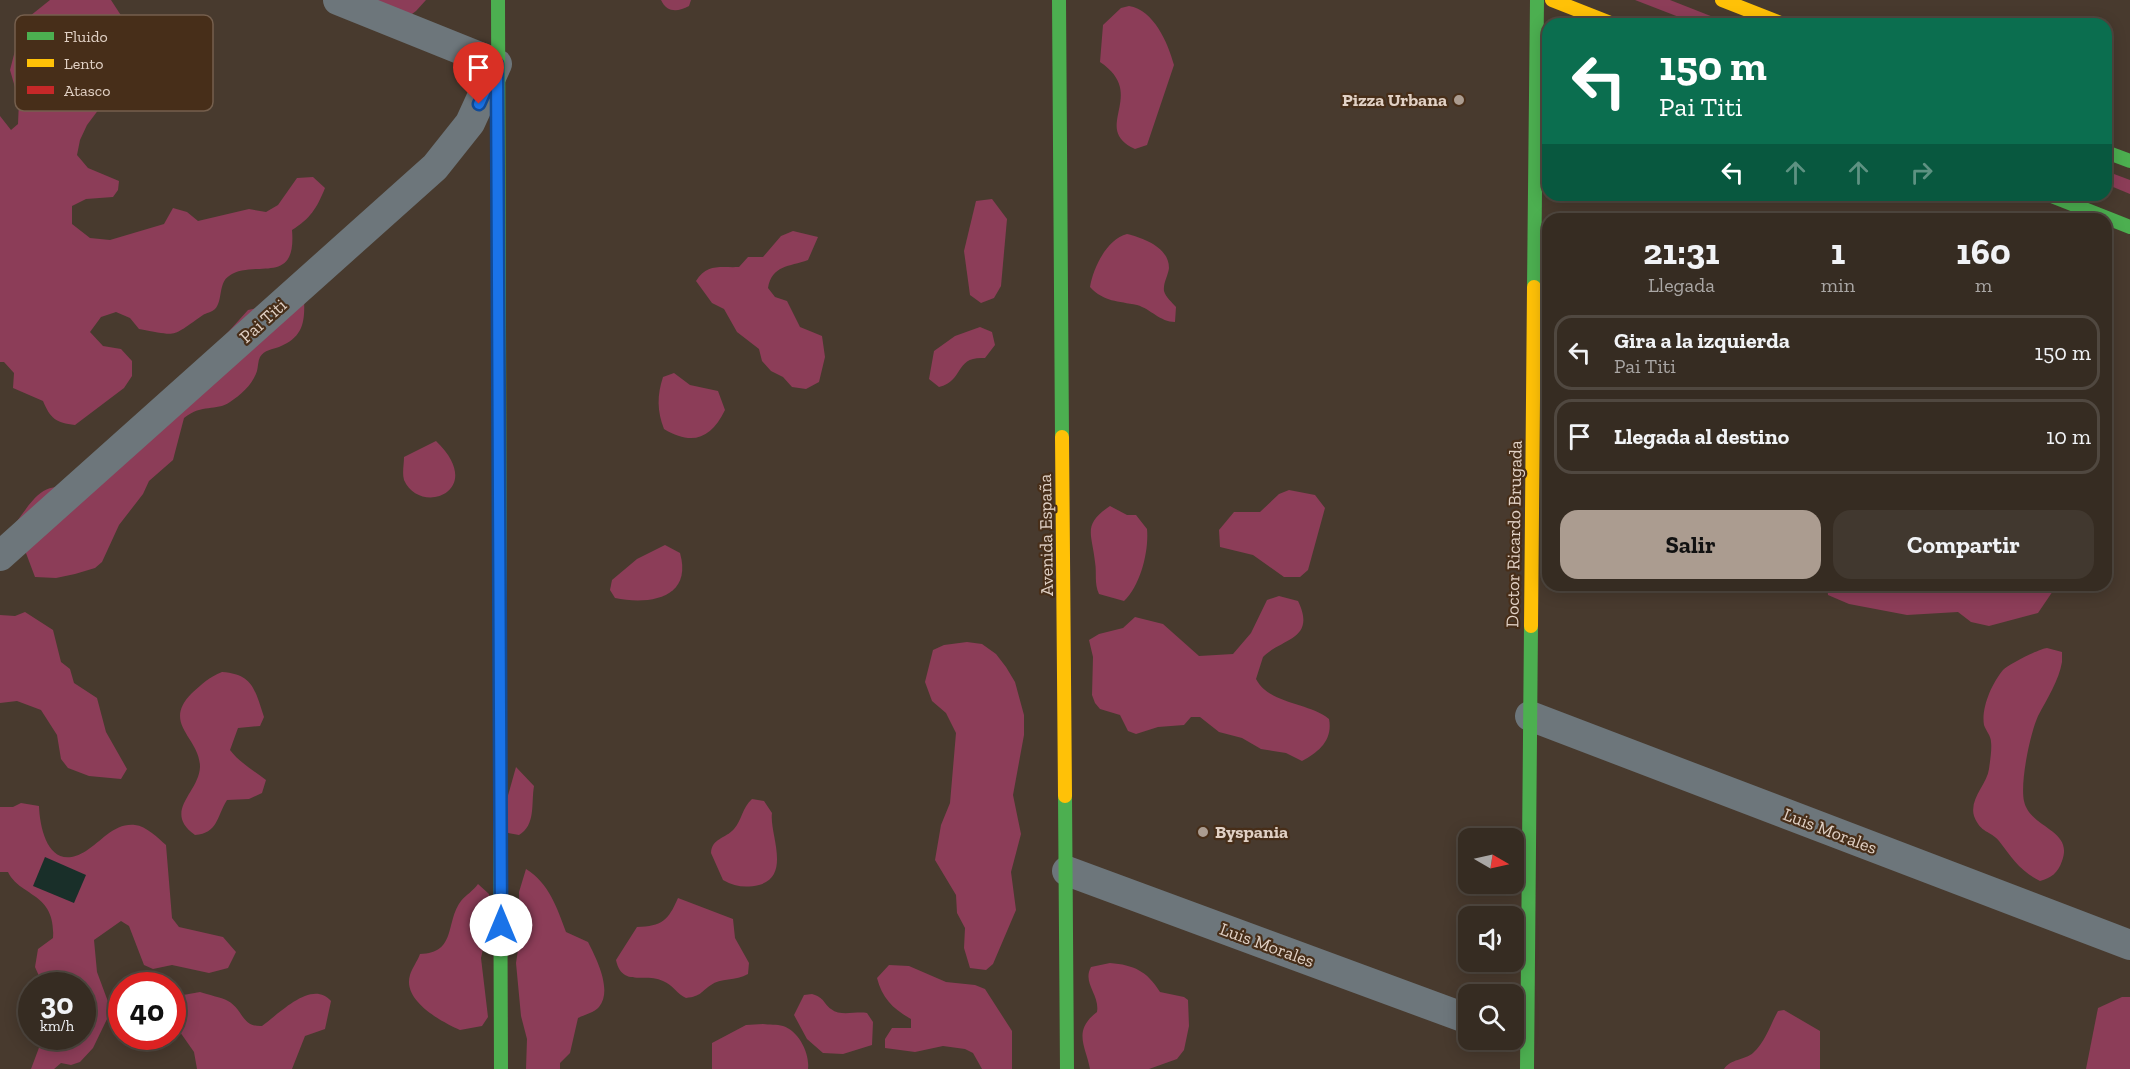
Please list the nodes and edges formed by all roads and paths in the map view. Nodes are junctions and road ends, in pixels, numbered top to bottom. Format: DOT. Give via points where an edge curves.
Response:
graph roads {
  1 [pos="338,0"];
  2 [pos="498,0"];
  3 [pos="1059,0"];
  4 [pos="1537,0"];
  5 [pos="1552,0"];
  6 [pos="1722,0"];
  7 [pos="1598,18"];
  8 [pos="1768,18"];
  9 [pos="497,64"];
  10 [pos="2112,154"];
  11 [pos="2130,161"];
  12 [pos="2064,201"];
  13 [pos="2095,213"];
  14 [pos="2112,220"];
  15 [pos="2130,227"];
  16 [pos="0,556"];
  17 [pos="1530,716"];
  18 [pos="1066,871"];
  19 [pos="2130,945"];
  20 [pos="1522,984"];
  21 [pos="1458,1015"];
  22 [pos="1523,1050"];
  23 [pos="501,1069"];
  24 [pos="1067,1069"];
  25 [pos="1527,1069"];
  1 -- 9 [label="street"];
  2 -- 9 [label="street"];
  3 -- 18 [label="street, Avenida España"];
  4 -- 17 [label="street, Doctor Ricardo Brugada"];
  5 -- 7 [label="street"];
  6 -- 8 [label="street"];
  9 -- 16 [label="street, Pai Titi" via="470,123 435,167"];
  9 -- 23 [label="street"];
  10 -- 11 [label="street"];
  12 -- 13 [label="street"];
  14 -- 15 [label="street"];
  17 -- 19 [label="street, Luis Morales"];
  17 -- 20 [label="street, Doctor Ricardo Brugada"];
  18 -- 21 [label="street, Luis Morales"];
  18 -- 24 [label="street, Avenida España"];
  22 -- 25 [label="street, Doctor Ricardo Brugada"];
}
